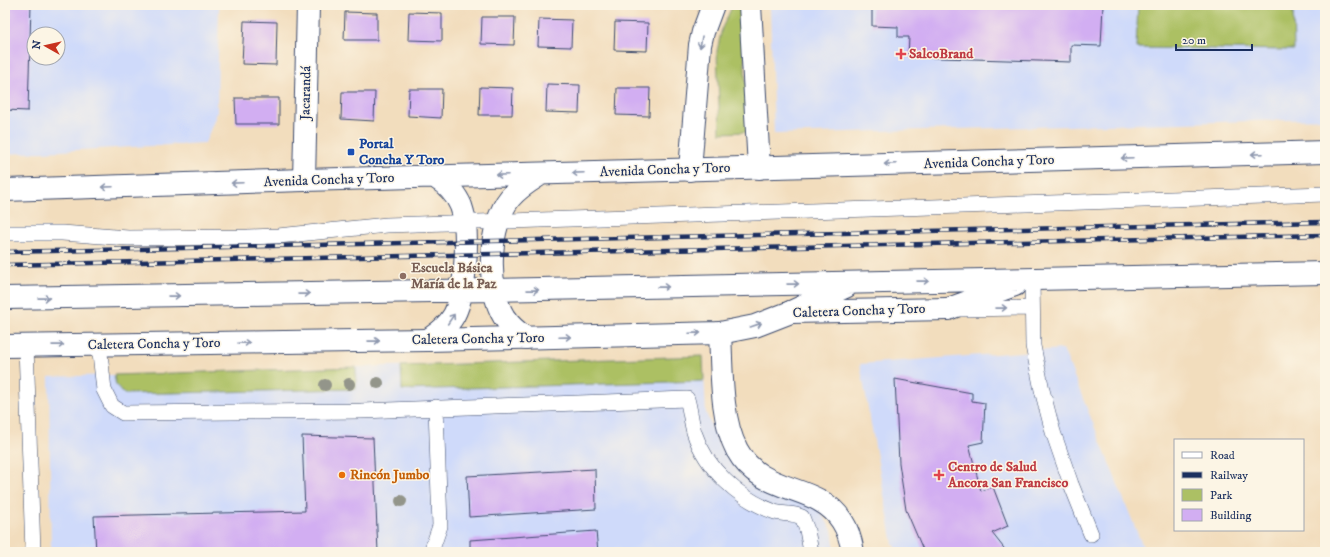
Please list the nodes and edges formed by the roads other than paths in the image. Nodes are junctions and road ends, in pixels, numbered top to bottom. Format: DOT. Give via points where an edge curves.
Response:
graph roads {
  1 [pos="308,5"];
  2 [pos="713,5"];
  3 [pos="750,5"];
  4 [pos="1325,152"];
  5 [pos="758,168"];
  6 [pos="690,170"];
  7 [pos="541,174"];
  8 [pos="435,177"];
  9 [pos="304,180"];
  10 [pos="5,190"];
  11 [pos="1325,194"];
  12 [pos="498,221"];
  13 [pos="465,222"];
  14 [pos="5,233"];
  15 [pos="1325,273"];
  16 [pos="1032,279"];
  17 [pos="862,282"];
  18 [pos="494,290"];
  19 [pos="462,291"];
  20 [pos="5,298"];
  21 [pos="1031,308"];
  22 [pos="948,309"];
  23 [pos="869,310"];
  24 [pos="791,312"];
  25 [pos="720,333"];
  26 [pos="526,338"];
  27 [pos="428,340"];
  28 [pos="99,344"];
  29 [pos="5,346"];
  30 [pos="26,346"];
  31 [pos="436,407"];
  32 [pos="1091,534"];
  33 [pos="33,552"];
  34 [pos="431,552"];
  35 [pos="811,552"];
  36 [pos="853,552"];
  1 -- 9 [label="main road, Jacarandá"];
  2 -- 6 [label="main road, one-way" via="700,46"];
  3 -- 5 [label="main road"];
  4 -- 5 [label="main road, Avenida Concha y Toro, one-way"];
  5 -- 6 [label="main road, Avenida Concha y Toro"];
  6 -- 7 [label="main road, Avenida Concha y Toro, one-way"];
  7 -- 8 [label="main road, Avenida Concha y Toro, one-way"];
  7 -- 12 [label="main road" via="520,187 510,198"];
  8 -- 9 [label="main road, Avenida Concha y Toro"];
  8 -- 13 [label="main road" via="456,197"];
  9 -- 10 [label="main road, Avenida Concha y Toro, one-way"];
  11 -- 12 [label="lane"];
  12 -- 13 [label="lane"];
  12 -- 18 [label="main road" via="493,250"];
  13 -- 14 [label="lane" via="387,225 248,237 128,238 62,233"];
  13 -- 19 [label="main road"];
  15 -- 16 [label="main road"];
  17 -- 16 [label="main road, one-way"];
  16 -- 21 [label="lane"];
  16 -- 22 [label="main road, Caletera Concha y Toro"];
  18 -- 17 [label="main road, one-way"];
  17 -- 23 [label="main road"];
  17 -- 24 [label="main road"];
  18 -- 19 [label="main road"];
  18 -- 26 [label="main road" via="504,317 514,330"];
  20 -- 19 [label="main road, one-way"];
  27 -- 19 [label="main road, one-way" via="454,316"];
  22 -- 21 [label="lane, one-way"];
  21 -- 32 [label="lane" via="1032,346 1053,432"];
  22 -- 23 [label="main road, Caletera Concha y Toro"];
  23 -- 24 [label="main road, Caletera Concha y Toro"];
  25 -- 24 [label="main road, Caletera Concha y Toro, one-way" via="755,326"];
  26 -- 25 [label="main road, Caletera Concha y Toro, one-way"];
  25 -- 36 [label="main road" via="726,411 736,449 745,462 768,481 807,494 829,507 842,519"];
  26 -- 27 [label="main road, Caletera Concha y Toro"];
  28 -- 27 [label="main road, Caletera Concha y Toro, one-way"];
  30 -- 28 [label="main road, Caletera Concha y Toro, one-way"];
  28 -- 31 [label="lane" via="104,390 112,406 123,413"];
  29 -- 30 [label="main road, Caletera Concha y Toro"];
  30 -- 33 [label="lane"];
  31 -- 34 [label="lane" via="440,526"];
  31 -- 35 [label="lane" via="687,398 694,432 704,453 722,478 749,500 777,512 792,512 802,517"];
}
